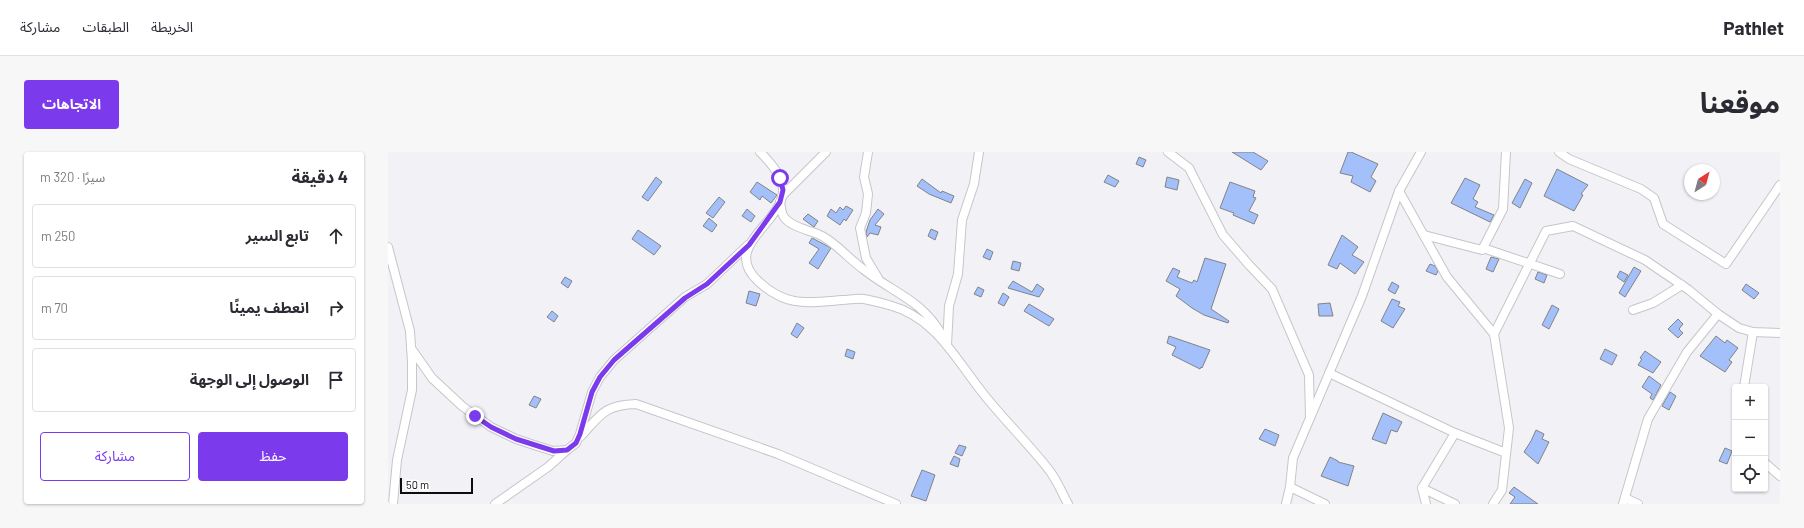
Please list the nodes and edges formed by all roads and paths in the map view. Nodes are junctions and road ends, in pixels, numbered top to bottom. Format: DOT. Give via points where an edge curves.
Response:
graph roads {
  1 [pos="760,152"];
  2 [pos="826,152"];
  3 [pos="868,152"];
  4 [pos="979,152"];
  5 [pos="1168,152"];
  6 [pos="1421,152"];
  7 [pos="1506,152"];
  8 [pos="1559,152"];
  9 [pos="1780,185"];
  10 [pos="1399,191"];
  11 [pos="781,199"];
  12 [pos="1424,235"];
  13 [pos="749,245"];
  14 [pos="388,247"];
  15 [pos="1483,248"];
  16 [pos="1529,264"];
  17 [pos="1560,274"];
  18 [pos="880,281"];
  19 [pos="1682,285"];
  20 [pos="1633,310"];
  21 [pos="1718,314"];
  22 [pos="1753,332"];
  23 [pos="1780,333"];
  24 [pos="1494,334"];
  25 [pos="948,344"];
  26 [pos="411,348"];
  27 [pos="1329,373"];
  28 [pos="1744,384"];
  29 [pos="1310,419"];
  30 [pos="1455,433"];
  31 [pos="576,443"];
  32 [pos="567,450"];
  33 [pos="1506,453"];
  34 [pos="1768,466"];
  35 [pos="1780,476"];
  36 [pos="1290,487"];
  37 [pos="1422,488"];
  38 [pos="1624,501"];
  39 [pos="393,504"];
  40 [pos="495,504"];
  41 [pos="896,504"];
  42 [pos="1068,504"];
  43 [pos="1286,504"];
  44 [pos="1325,504"];
  45 [pos="1426,504"];
  46 [pos="1455,504"];
  47 [pos="1492,504"];
  48 [pos="1638,504"];
  1 -- 11 [label="street" via="780,178"];
  2 -- 11 [label="street"];
  3 -- 18 [label="street" via="864,177 868,194 866,213 860,228 866,258"];
  4 -- 25 [label="street" via="974,184 962,220 958,274 949,306"];
  5 -- 29 [label="street" via="1189,168 1223,235 1272,289 1308,375"];
  6 -- 10 [label="street"];
  7 -- 15 [label="street" via="1503,209"];
  8 -- 9 [label="street" via="1641,188 1654,198 1663,224 1726,264"];
  10 -- 12 [label="street"];
  10 -- 27 [label="street" via="1362,296"];
  11 -- 13 [label="street"];
  11 -- 18 [label="street" via="784,217 791,223 824,237"];
  12 -- 15 [label="street" via="1482,250"];
  12 -- 24 [label="street" via="1447,277"];
  13 -- 25 [label="street" via="746,261 750,273 786,300 801,303 863,299 889,305 904,310 930,327"];
  13 -- 31 [label="street" via="707,284 685,298 614,360 592,392"];
  14 -- 26 [label="street" via="410,331"];
  15 -- 16 [label="street"];
  16 -- 17 [label="street"];
  16 -- 19 [label="street" via="1546,231 1573,226 1645,260"];
  16 -- 24 [label="street"];
  18 -- 25 [label="street" via="899,291 919,307 935,324"];
  19 -- 20 [label="street" via="1653,303"];
  19 -- 21 [label="street"];
  21 -- 22 [label="street" via="1739,328"];
  21 -- 38 [label="street" via="1687,352 1648,419"];
  22 -- 23 [label="street"];
  22 -- 28 [label="street"];
  24 -- 33 [label="street" via="1509,428"];
  25 -- 42 [label="street" via="982,392 1050,471"];
  26 -- 32 [label="street" via="432,378 462,406 491,427 534,445 554,451"];
  26 -- 39 [label="street" via="412,390 397,460"];
  27 -- 29 [label="street"];
  27 -- 30 [label="street"];
  29 -- 36 [label="street" via="1293,458"];
  30 -- 33 [label="street"];
  30 -- 37 [label="street"];
  31 -- 32 [label="street"];
  31 -- 41 [label="street" via="606,410 619,404 636,404 778,454"];
  32 -- 40 [label="street" via="548,467"];
  33 -- 47 [label="street" via="1502,490"];
  34 -- 35 [label="street"];
  36 -- 43 [label="street"];
  36 -- 44 [label="street"];
  37 -- 45 [label="street"];
  37 -- 46 [label="street"];
  38 -- 48 [label="street"];
}
